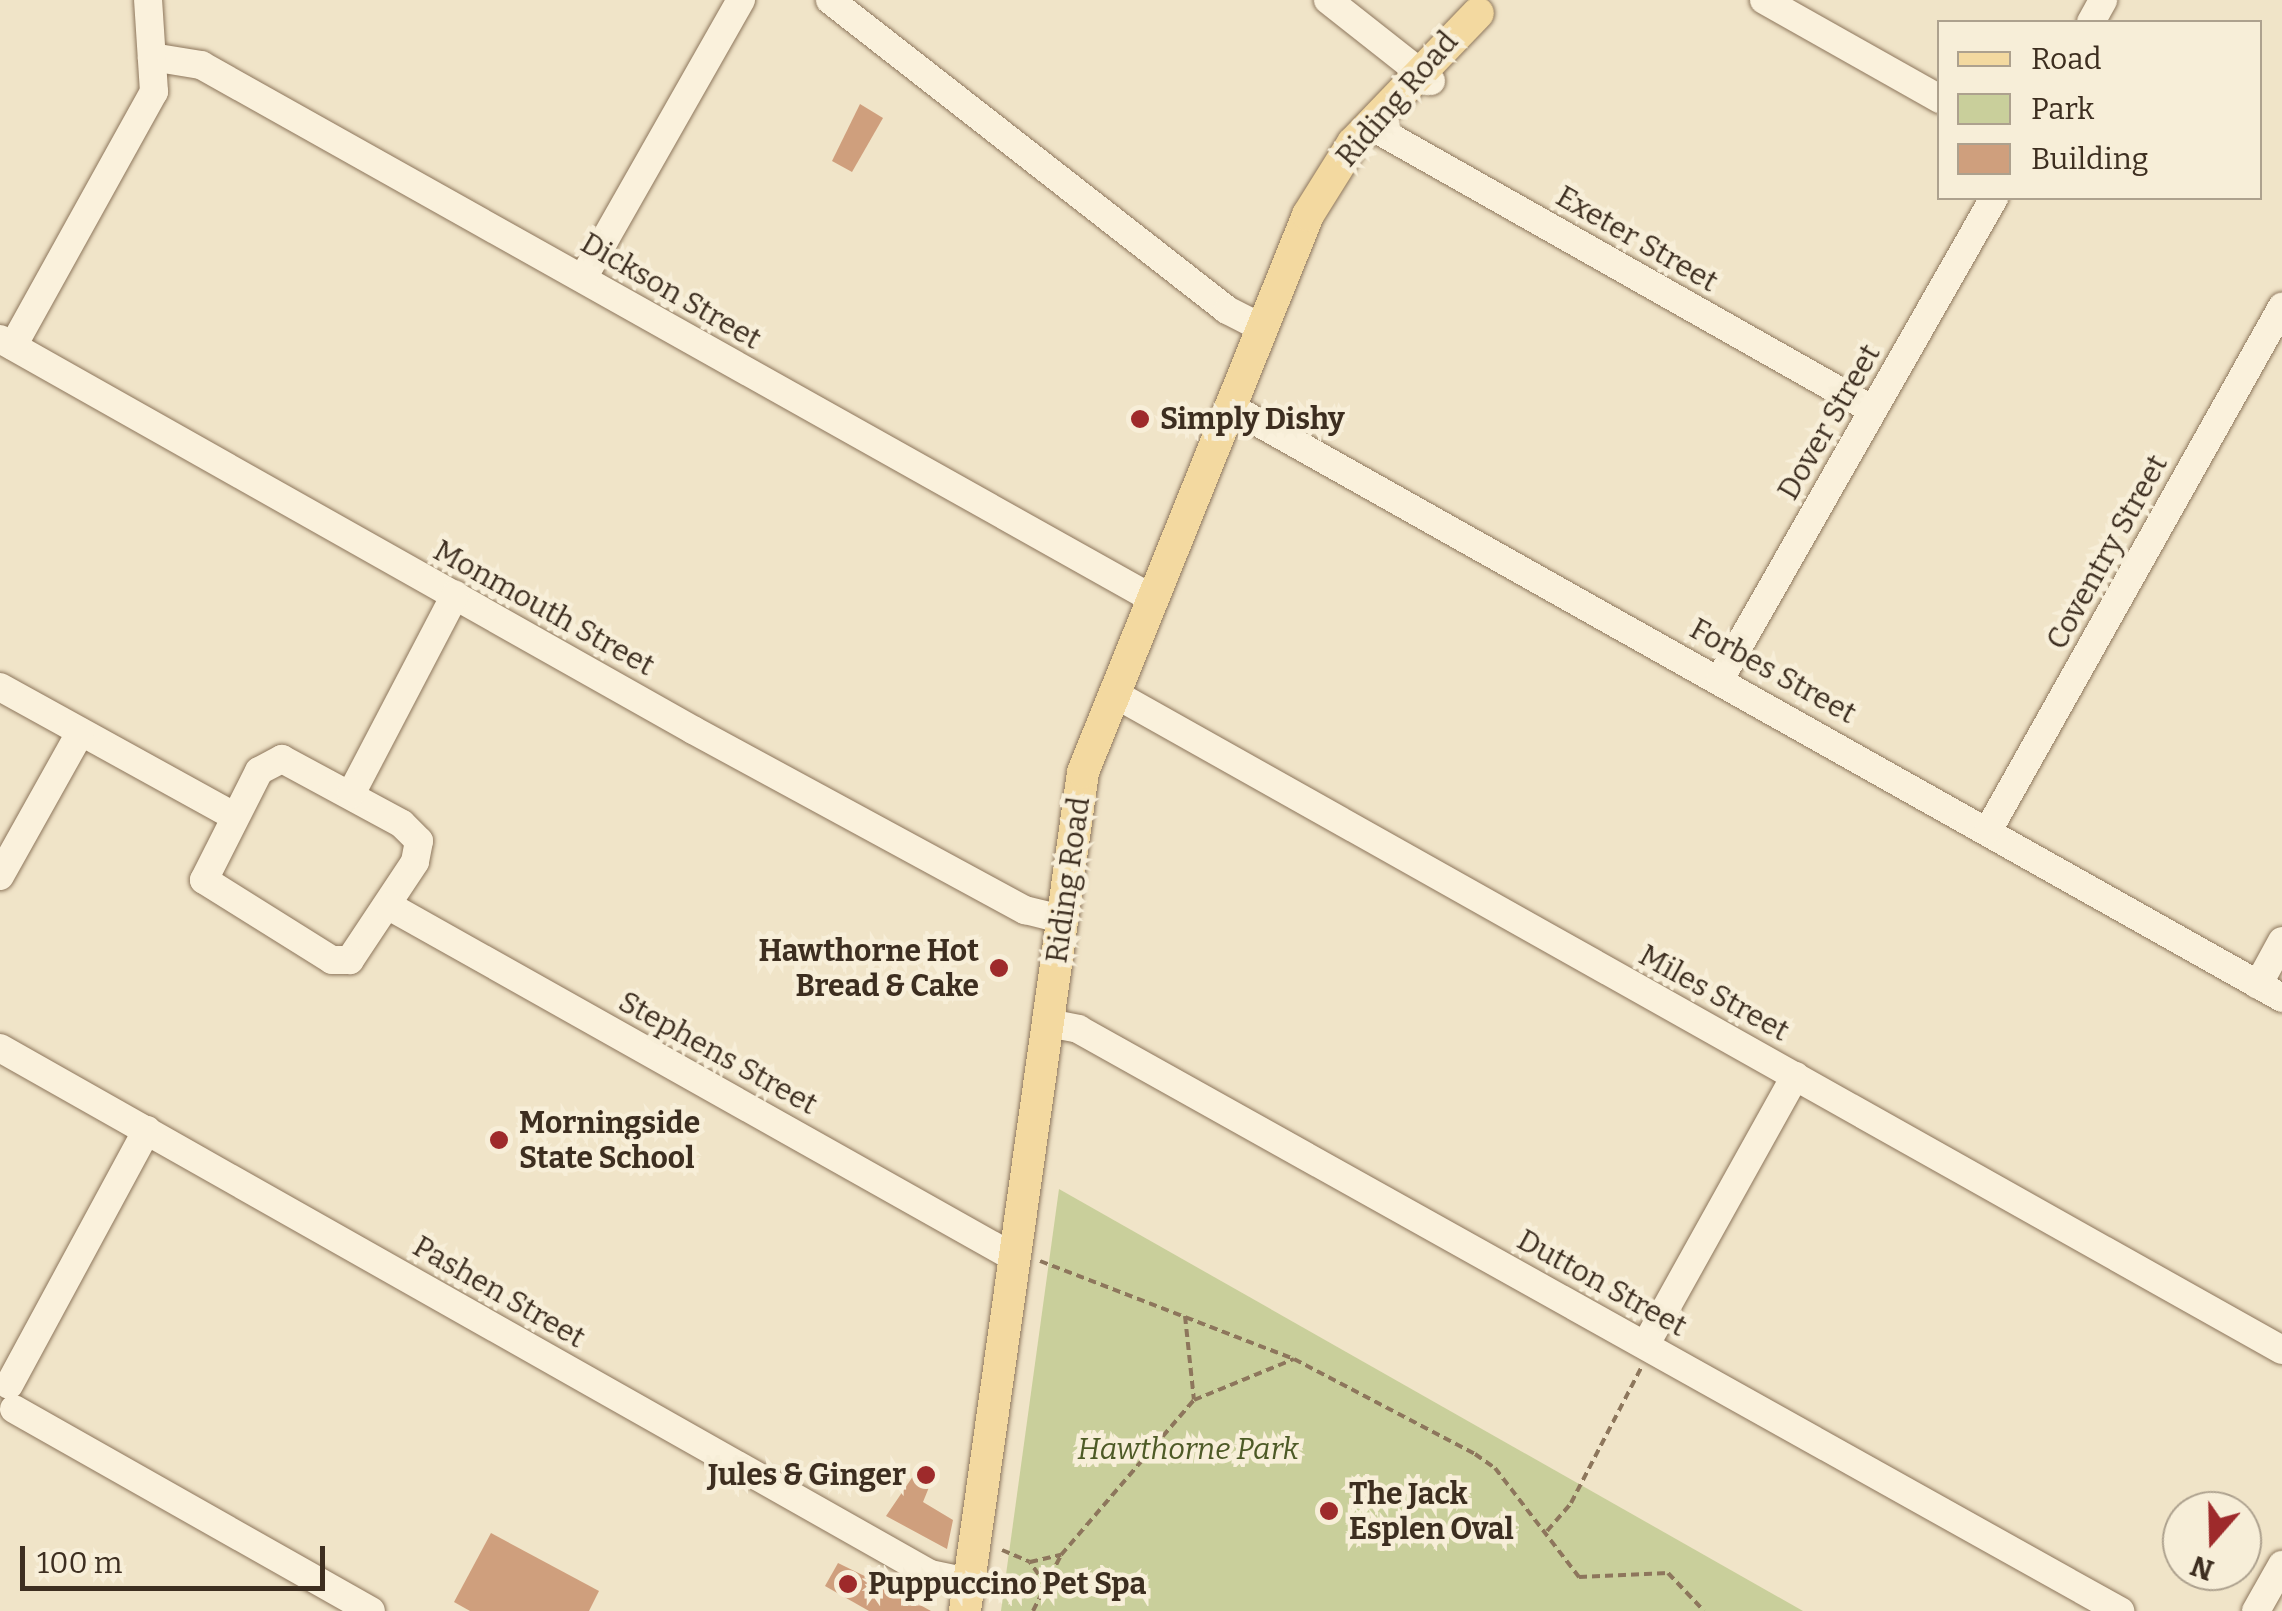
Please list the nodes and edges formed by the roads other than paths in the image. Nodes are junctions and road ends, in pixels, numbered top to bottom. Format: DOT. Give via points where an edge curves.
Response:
graph roads {
  1 [pos="148,0"];
  2 [pos="741,0"];
  3 [pos="830,0"];
  4 [pos="1328,0"];
  5 [pos="1764,0"];
  6 [pos="1483,7"];
  7 [pos="152,57"];
  8 [pos="1424,75"];
  9 [pos="1937,97"];
  10 [pos="1377,130"];
  11 [pos="1993,200"];
  12 [pos="583,278"];
  13 [pos="2282,307"];
  14 [pos="1260,327"];
  15 [pos="6,342"];
  16 [pos="1229,406"];
  17 [pos="1873,410"];
  18 [pos="455,595"];
  19 [pos="1151,598"];
  20 [pos="1720,679"];
  21 [pos="0,686"];
  22 [pos="1112,693"];
  23 [pos="80,733"];
  24 [pos="350,794"];
  25 [pos="234,816"];
  26 [pos="1988,830"];
  27 [pos="0,876"];
  28 [pos="390,906"];
  29 [pos="1062,920"];
  30 [pos="2282,941"];
  31 [pos="2270,992"];
  32 [pos="1048,1023"];
  33 [pos="0,1048"];
  34 [pos="1795,1076"];
  35 [pos="147,1130"];
  36 [pos="1015,1258"];
  37 [pos="1646,1344"];
  38 [pos="2282,1350"];
  39 [pos="6,1398"];
  40 [pos="2282,1565"];
  41 [pos="967,1596"];
  42 [pos="371,1611"];
  43 [pos="2120,1611"];
  44 [pos="2256,1611"];
  1 -- 7 [label="street"];
  2 -- 12 [label="street"];
  3 -- 14 [label="street" via="1226,310"];
  4 -- 8 [label="street"];
  5 -- 9 [label="street"];
  6 -- 8 [label="main road, Riding Road"];
  7 -- 12 [label="street, Dickson Street" via="200,65"];
  7 -- 15 [label="street" via="154,92 143,119"];
  8 -- 10 [label="main road, Riding Road"];
  10 -- 14 [label="main road, Riding Road" via="1323,191"];
  10 -- 17 [label="street, Exeter Street"];
  11 -- 17 [label="street, Dover Street"];
  12 -- 19 [label="street, Dickson Street"];
  13 -- 26 [label="street, Coventry Street"];
  14 -- 16 [label="main road, Riding Road"];
  15 -- 18 [label="street, Monmouth Street"];
  16 -- 19 [label="main road, Riding Road"];
  16 -- 20 [label="street, Forbes Street"];
  17 -- 20 [label="street, Dover Street"];
  18 -- 24 [label="street"];
  18 -- 29 [label="street, Monmouth Street" via="1025,910"];
  19 -- 22 [label="main road, Riding Road"];
  20 -- 26 [label="street, Forbes Street"];
  21 -- 23 [label="street"];
  22 -- 29 [label="main road, Riding Road" via="1083,772"];
  22 -- 34 [label="street, Miles Street"];
  23 -- 25 [label="street"];
  23 -- 27 [label="street"];
  24 -- 25 [label="street" via="293,762 272,759"];
  24 -- 28 [label="street" via="419,842"];
  25 -- 28 [label="street" via="203,872 217,894 341,962 363,949"];
  26 -- 31 [label="street, Forbes Street"];
  28 -- 36 [label="street, Stephens Street"];
  29 -- 32 [label="main road, Riding Road"];
  30 -- 31 [label="street"];
  32 -- 36 [label="main road, Riding Road"];
  32 -- 37 [label="street, Dutton Street" via="1078,1029"];
  33 -- 35 [label="street, Pashen Street"];
  34 -- 37 [label="street"];
  34 -- 38 [label="street, Miles Street"];
  35 -- 39 [label="street"];
  35 -- 41 [label="street, Pashen Street"];
  36 -- 41 [label="main road, Riding Road"];
  37 -- 43 [label="street, Dutton Street"];
  39 -- 42 [label="street"];
  40 -- 44 [label="street"];
}
